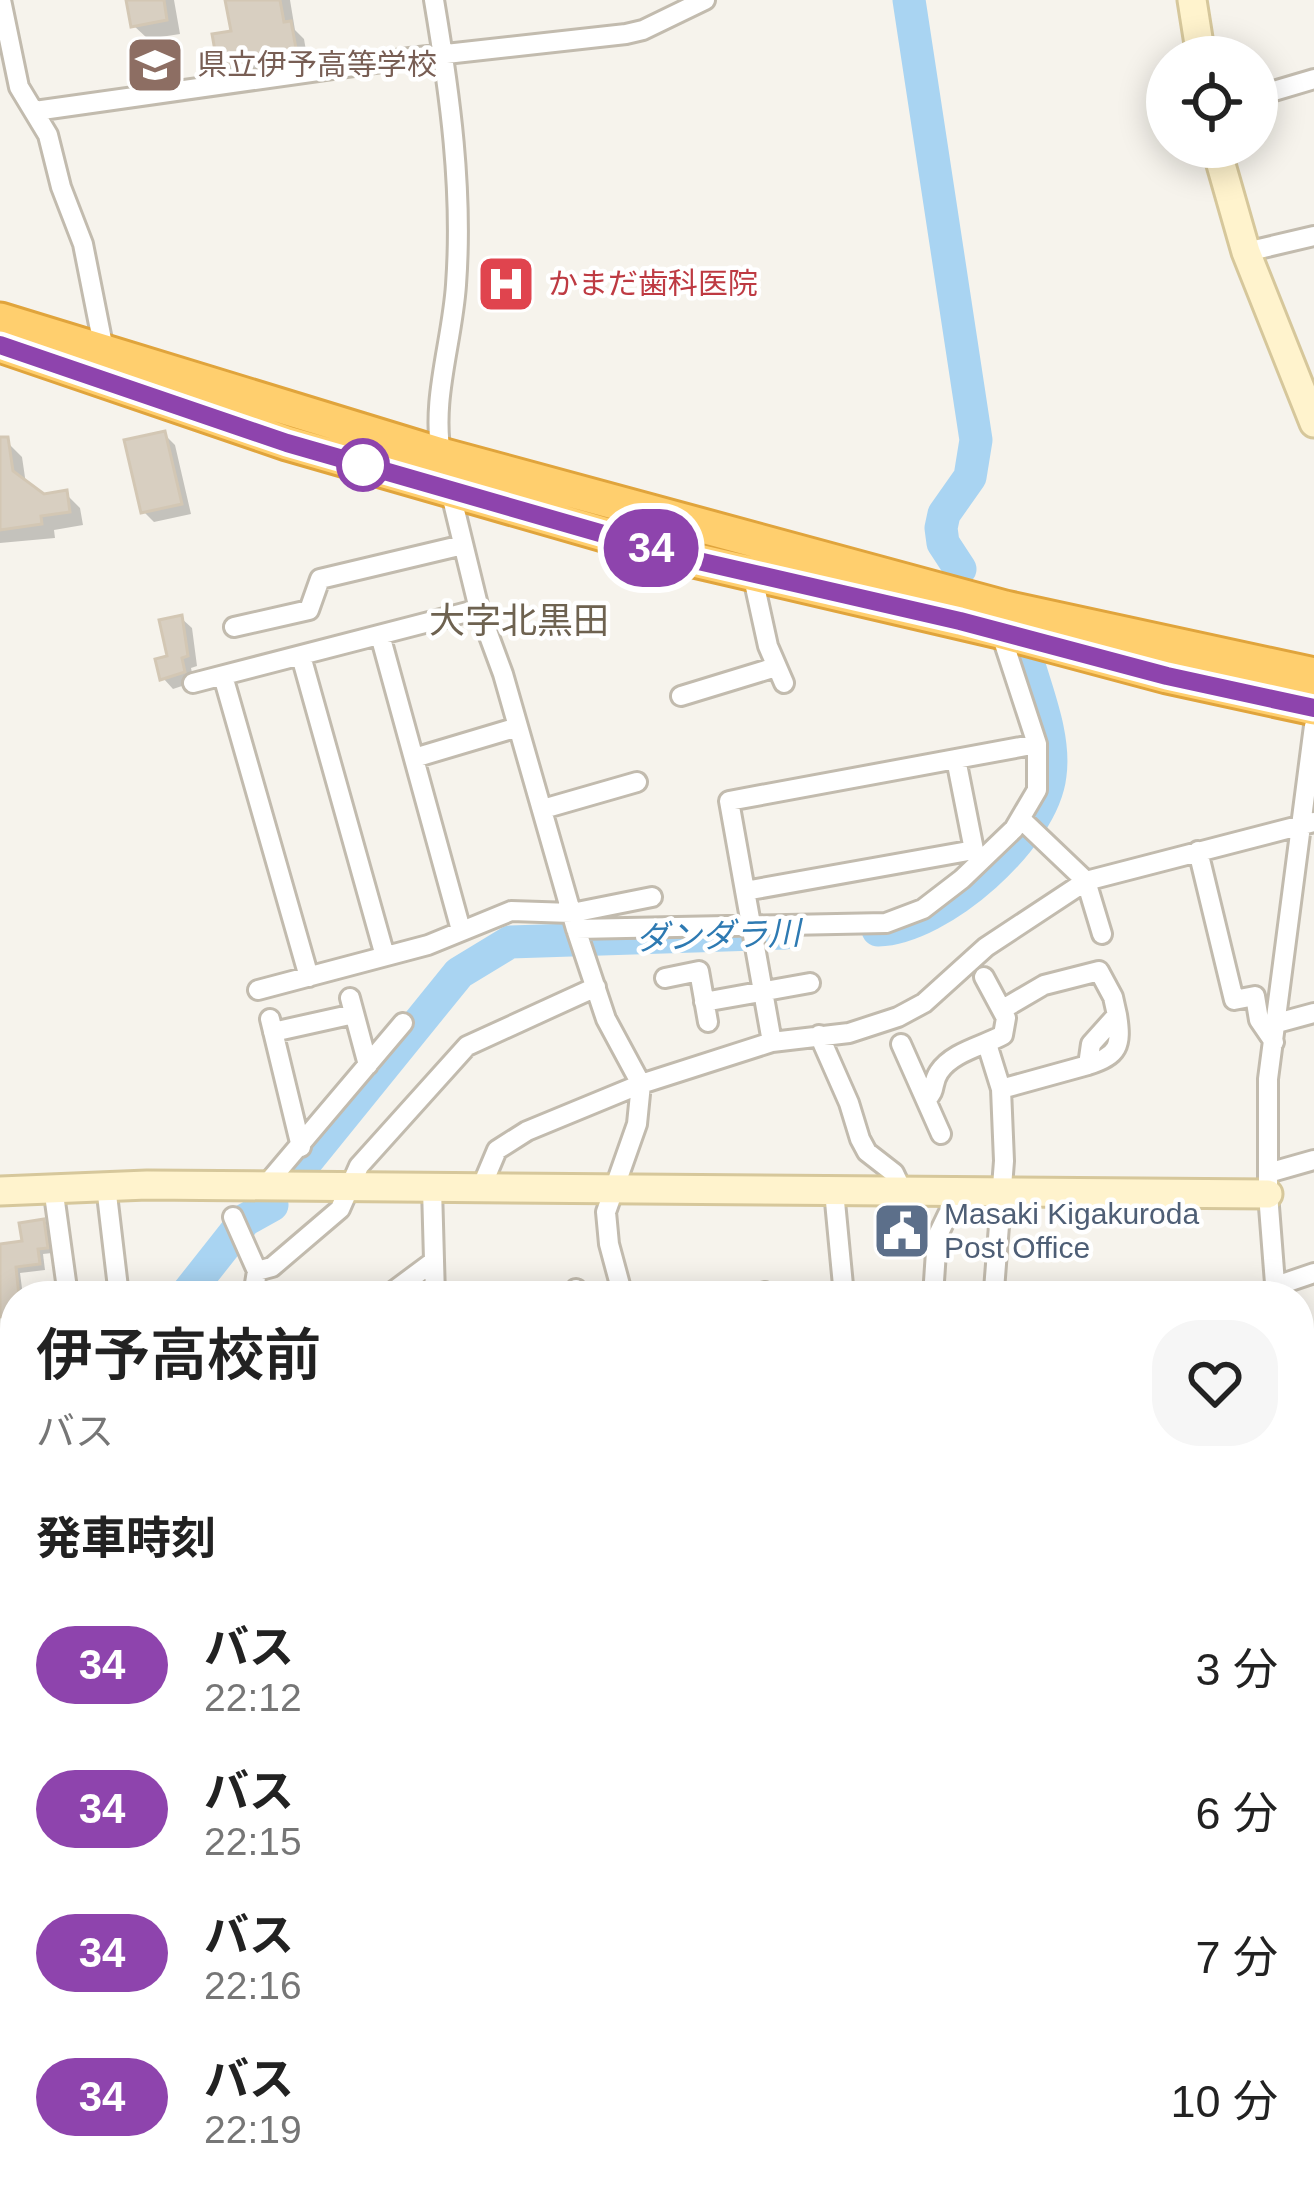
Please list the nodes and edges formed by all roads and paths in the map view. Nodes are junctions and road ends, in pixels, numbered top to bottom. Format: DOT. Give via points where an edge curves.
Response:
graph roads {
  1 [pos="1,0"];
  2 [pos="434,0"];
  3 [pos="704,0"];
  4 [pos="1192,0"];
  5 [pos="1198,36"];
  6 [pos="443,54"];
  7 [pos="1314,79"];
  8 [pos="1278,90"];
  9 [pos="35,111"];
  10 [pos="1222,168"];
  11 [pos="1314,236"];
  12 [pos="1246,252"];
  13 [pos="0,320"];
  14 [pos="0,345"];
  15 [pos="106,366"];
  16 [pos="1314,423"];
  17 [pos="441,455"];
  18 [pos="450,491"];
  19 [pos="463,545"];
  20 [pos="752,572"];
  21 [pos="479,609"];
  22 [pos="1002,620"];
  23 [pos="235,627"];
  24 [pos="380,635"];
  25 [pos="301,656"];
  26 [pos="1314,675"];
  27 [pos="223,676"];
  28 [pos="193,683"];
  29 [pos="681,696"];
  30 [pos="1314,708"];
  31 [pos="1314,726"];
  32 [pos="518,727"];
  33 [pos="1037,744"];
  34 [pos="414,758"];
  35 [pos="956,759"];
  36 [pos="637,782"];
  37 [pos="543,809"];
  38 [pos="1027,824"];
  39 [pos="1307,824"];
  40 [pos="1198,850"];
  41 [pos="1085,881"];
  42 [pos="745,891"];
  43 [pos="652,897"];
  44 [pos="574,921"];
  45 [pos="751,926"];
  46 [pos="461,930"];
  47 [pos="1102,934"];
  48 [pos="385,956"];
  49 [pos="309,976"];
  50 [pos="984,976"];
  51 [pos="665,978"];
  52 [pos="810,982"];
  53 [pos="596,987"];
  54 [pos="258,990"];
  55 [pos="763,991"];
  56 [pos="1003,1009"];
  57 [pos="1314,1013"];
  58 [pos="403,1023"];
  59 [pos="1276,1033"];
  60 [pos="819,1035"];
  61 [pos="772,1042"];
  62 [pos="902,1044"];
  63 [pos="987,1044"];
  64 [pos="368,1065"];
  65 [pos="641,1084"];
  66 [pos="1001,1089"];
  67 [pos="926,1100"];
  68 [pos="941,1134"];
  69 [pos="301,1147"];
  70 [pos="1314,1160"];
  71 [pos="1268,1184"];
  72 [pos="106,1186"];
  73 [pos="265,1186"];
  74 [pos="53,1187"];
  75 [pos="349,1187"];
  76 [pos="432,1188"];
  77 [pos="481,1189"];
  78 [pos="615,1190"];
  79 [pos="833,1191"];
  80 [pos="0,1192"];
  81 [pos="903,1192"];
  82 [pos="952,1192"];
  83 [pos="999,1192"];
  84 [pos="237,1226"];
  85 [pos="434,1261"];
  86 [pos="256,1271"];
  87 [pos="66,1281"];
  88 [pos="117,1281"];
  89 [pos="255,1281"];
  90 [pos="407,1281"];
  91 [pos="435,1281"];
  92 [pos="620,1281"];
  93 [pos="842,1281"];
  94 [pos="934,1281"];
  95 [pos="994,1281"];
  96 [pos="1273,1281"];
  1 -- 9 [label="street" via="19,87"];
  2 -- 6 [label="street"];
  3 -- 6 [label="street" via="643,30"];
  4 -- 5 [label="street"];
  6 -- 9 [label="street"];
  6 -- 17 [label="street" via="458,228 436,421"];
  7 -- 8 [label="street"];
  9 -- 15 [label="street" via="83,244"];
  10 -- 12 [label="street"];
  11 -- 12 [label="street"];
  12 -- 16 [label="street"];
  13 -- 15 [label="highway"];
  14 -- 15 [label="highway"];
  15 -- 17 [label="highway"];
  15 -- 18 [label="highway" via="287,443"];
  17 -- 18 [label="street"];
  17 -- 22 [label="highway"];
  18 -- 19 [label="street"];
  18 -- 20 [label="highway"];
  19 -- 21 [label="street"];
  19 -- 23 [label="street" via="320,579 309,610"];
  20 -- 22 [label="highway"];
  20 -- 29 [label="street" via="780,675"];
  21 -- 24 [label="street"];
  21 -- 32 [label="street"];
  22 -- 26 [label="highway"];
  22 -- 30 [label="highway" via="1167,676"];
  22 -- 33 [label="street"];
  24 -- 25 [label="street"];
  24 -- 34 [label="street"];
  25 -- 27 [label="street"];
  25 -- 48 [label="street"];
  27 -- 28 [label="street"];
  27 -- 49 [label="street"];
  31 -- 39 [label="street"];
  32 -- 34 [label="street"];
  32 -- 37 [label="street"];
  33 -- 35 [label="street"];
  33 -- 38 [label="street"];
  34 -- 46 [label="street"];
  35 -- 42 [label="street" via="729,801"];
  35 -- 42 [label="street" via="974,850"];
  36 -- 37 [label="street"];
  37 -- 44 [label="street"];
  38 -- 41 [label="street"];
  38 -- 45 [label="street" via="923,909 886,922"];
  39 -- 40 [label="street"];
  39 -- 59 [label="street"];
  40 -- 41 [label="street"];
  40 -- 59 [label="street" via="1234,1000 1255,996 1259,1020"];
  41 -- 47 [label="street"];
  41 -- 60 [label="street" via="986,947 924,1003 874,1027"];
  42 -- 45 [label="street"];
  43 -- 44 [label="street"];
  44 -- 45 [label="street"];
  44 -- 46 [label="street" via="511,911"];
  44 -- 53 [label="street"];
  45 -- 55 [label="street"];
  46 -- 48 [label="street"];
  48 -- 49 [label="street"];
  49 -- 54 [label="street"];
  50 -- 56 [label="street"];
  51 -- 55 [label="street" via="699,971 706,1012"];
  52 -- 55 [label="street"];
  53 -- 65 [label="street"];
  53 -- 75 [label="street" via="467,1046"];
  55 -- 61 [label="street"];
  56 -- 63 [label="street" via="1003,1035"];
  56 -- 66 [label="street" via="1055,981 1099,970 1117,1015 1091,1044 1088,1065"];
  57 -- 59 [label="street"];
  58 -- 64 [label="street"];
  59 -- 71 [label="street"];
  60 -- 61 [label="street"];
  60 -- 81 [label="street" via="860,1139"];
  61 -- 65 [label="street"];
  62 -- 67 [label="street"];
  63 -- 66 [label="street"];
  63 -- 67 [label="street" via="940,1069"];
  64 -- 69 [label="street"];
  64 -- 69 [label="street" via="352,1006 271,1026"];
  65 -- 77 [label="street" via="512,1139 488,1164"];
  65 -- 78 [label="street"];
  66 -- 83 [label="street"];
  67 -- 68 [label="street"];
  69 -- 73 [label="street"];
  70 -- 71 [label="street"];
  71 -- 83 [label="street"];
  71 -- 96 [label="street"];
  72 -- 73 [label="street"];
  72 -- 74 [label="street"];
  72 -- 88 [label="street"];
  73 -- 75 [label="street"];
  74 -- 80 [label="street"];
  74 -- 87 [label="street"];
  75 -- 76 [label="street"];
  75 -- 86 [label="street" via="340,1209 272,1267"];
  76 -- 77 [label="street"];
  76 -- 85 [label="street"];
  77 -- 78 [label="street"];
  78 -- 79 [label="street"];
  78 -- 92 [label="street" via="606,1211"];
  79 -- 81 [label="street"];
  79 -- 93 [label="street"];
  81 -- 82 [label="street"];
  82 -- 83 [label="street"];
  82 -- 94 [label="street"];
  83 -- 95 [label="street"];
  84 -- 86 [label="street"];
  85 -- 90 [label="street"];
  85 -- 91 [label="street"];
  86 -- 89 [label="street"];
}
